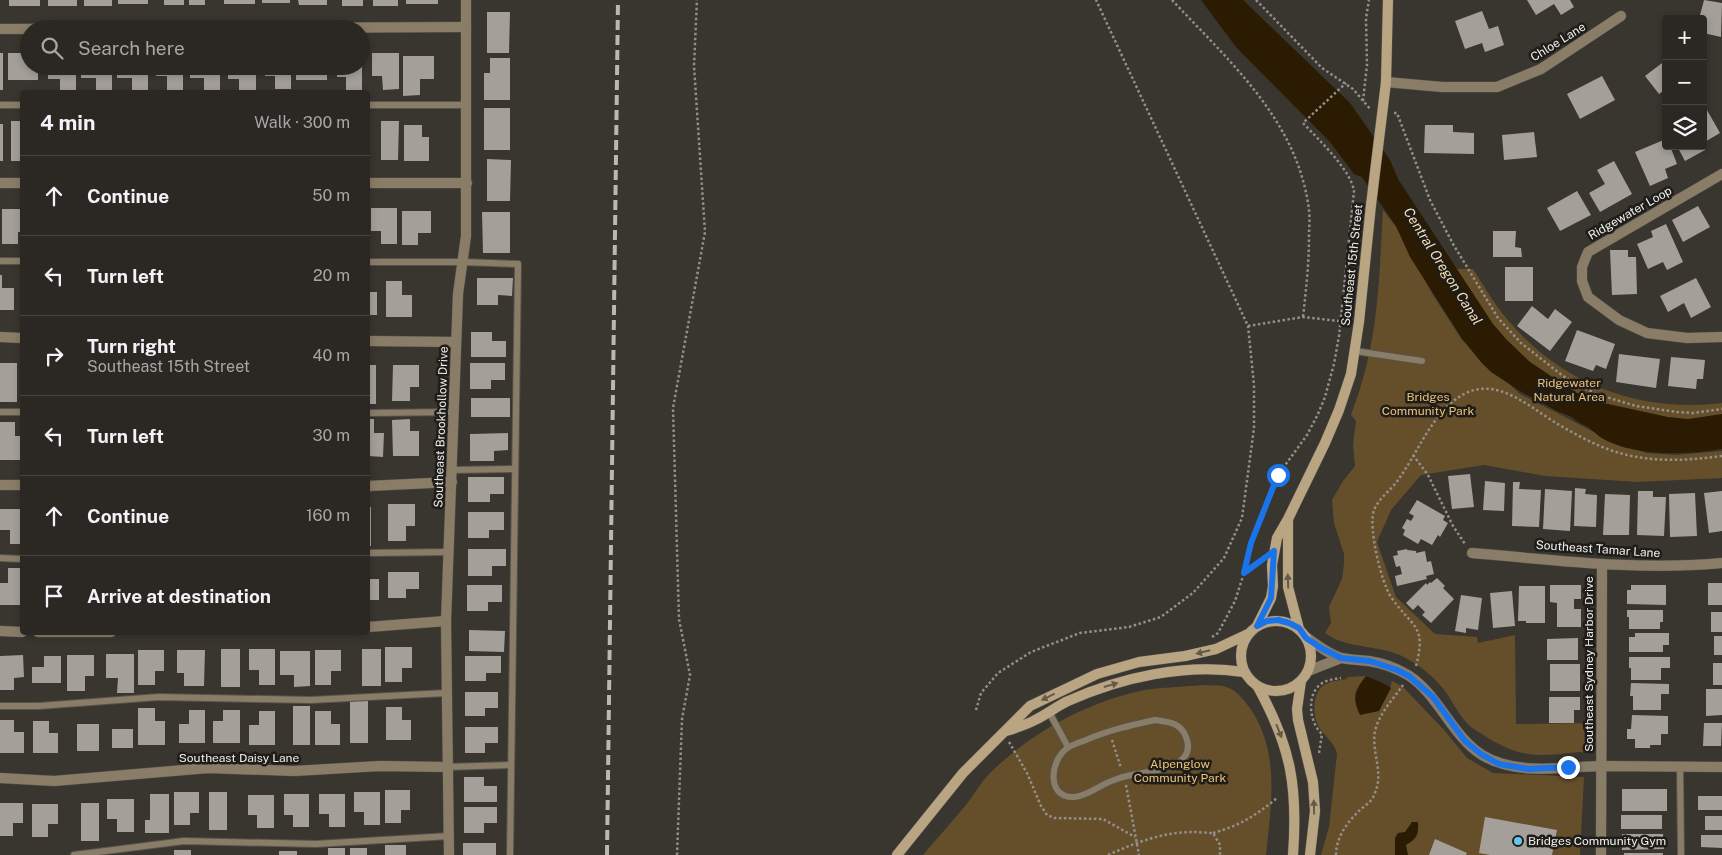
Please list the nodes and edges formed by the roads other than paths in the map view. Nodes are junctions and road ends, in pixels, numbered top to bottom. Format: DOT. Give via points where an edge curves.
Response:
graph roads {
  1 [pos="466,0"];
  2 [pos="1388,0"];
  3 [pos="1621,16"];
  4 [pos="370,27"];
  5 [pos="466,27"];
  6 [pos="0,29"];
  7 [pos="20,29"];
  8 [pos="1386,82"];
  9 [pos="0,105"];
  10 [pos="20,105"];
  11 [pos="370,105"];
  12 [pos="466,105"];
  13 [pos="1722,174"];
  14 [pos="0,183"];
  15 [pos="20,183"];
  16 [pos="370,183"];
  17 [pos="467,183"];
  18 [pos="0,261"];
  19 [pos="20,261"];
  20 [pos="370,262"];
  21 [pos="463,262"];
  22 [pos="0,337"];
  23 [pos="1722,337"];
  24 [pos="20,338"];
  25 [pos="370,341"];
  26 [pos="456,342"];
  27 [pos="1355,351"];
  28 [pos="1422,361"];
  29 [pos="0,412"];
  30 [pos="20,412"];
  31 [pos="454,412"];
  32 [pos="370,413"];
  33 [pos="515,469"];
  34 [pos="452,470"];
  35 [pos="452,482"];
  36 [pos="0,485"];
  37 [pos="20,485"];
  38 [pos="370,486"];
  39 [pos="1288,519"];
  40 [pos="449,552"];
  41 [pos="370,553"];
  42 [pos="1472,553"];
  43 [pos="0,558"];
  44 [pos="20,559"];
  45 [pos="1722,563"];
  46 [pos="1602,564"];
  47 [pos="446,621"];
  48 [pos="1257,626"];
  49 [pos="370,627"];
  50 [pos="1299,628"];
  51 [pos="0,631"];
  52 [pos="20,632"];
  53 [pos="1248,634"];
  54 [pos="1306,638"];
  55 [pos="1341,658"];
  56 [pos="1308,671"];
  57 [pos="1244,672"];
  58 [pos="1301,681"];
  59 [pos="1258,687"];
  60 [pos="446,694"];
  61 [pos="0,706"];
  62 [pos="1049,712"];
  63 [pos="1003,733"];
  64 [pos="1068,747"];
  65 [pos="511,765"];
  66 [pos="1601,766"];
  67 [pos="447,767"];
  68 [pos="1680,767"];
  69 [pos="1722,767"];
  70 [pos="0,778"];
  71 [pos="449,836"];
  72 [pos="74,855"];
  73 [pos="449,855"];
  74 [pos="510,855"];
  75 [pos="897,855"];
  76 [pos="1292,855"];
  77 [pos="1310,855"];
  78 [pos="1600,855"];
  79 [pos="1681,855"];
  1 -- 5 [label="street, Southeast Brookhollow Drive"];
  2 -- 8 [label="main road, Southeast 15th Street"];
  3 -- 8 [label="street, Chloe Lane" via="1541,69 1497,87 1442,88"];
  4 -- 5 [label="street"];
  5 -- 12 [label="street, Southeast Brookhollow Drive"];
  6 -- 7 [label="street"];
  8 -- 27 [label="main road, Southeast 15th Street"];
  9 -- 10 [label="lane"];
  11 -- 12 [label="lane"];
  12 -- 17 [label="street, Southeast Brookhollow Drive"];
  13 -- 23 [label="street, Ridgewater Loop" via="1588,252 1582,267 1582,281 1588,297 1619,320 1647,333 1687,338"];
  14 -- 15 [label="street"];
  16 -- 17 [label="street"];
  17 -- 21 [label="street, Southeast Brookhollow Drive"];
  18 -- 19 [label="lane"];
  20 -- 21 [label="lane"];
  21 -- 26 [label="street, Southeast Brookhollow Drive"];
  21 -- 33 [label="lane" via="518,264"];
  22 -- 24 [label="street"];
  25 -- 26 [label="street"];
  26 -- 31 [label="street, Southeast Brookhollow Drive"];
  27 -- 28 [label="lane"];
  27 -- 39 [label="main road, Southeast 15th Street" via="1339,410"];
  29 -- 30 [label="lane"];
  31 -- 32 [label="lane"];
  31 -- 34 [label="street, Southeast Brookhollow Drive"];
  33 -- 34 [label="lane"];
  33 -- 65 [label="lane"];
  34 -- 35 [label="street, Southeast Brookhollow Drive"];
  35 -- 38 [label="street"];
  35 -- 40 [label="street, Southeast Brookhollow Drive"];
  36 -- 37 [label="street"];
  39 -- 48 [label="main road, Southeast 15th Street" via="1276,538 1271,598"];
  50 -- 39 [label="main road, Southeast 15th Street, one-way" via="1288,587"];
  40 -- 41 [label="lane"];
  40 -- 47 [label="street, Southeast Brookhollow Drive"];
  42 -- 46 [label="street, Southeast Tamar Lane"];
  43 -- 44 [label="lane"];
  45 -- 46 [label="street, Southeast Tamar Lane" via="1684,566"];
  46 -- 66 [label="street, Southeast Sydney Harbor Drive"];
  47 -- 49 [label="street"];
  47 -- 60 [label="street, Southeast Brookhollow Drive"];
  48 -- 50 [label="main road" via="1278,620"];
  48 -- 53 [label="main road"];
  50 -- 54 [label="main road"];
  51 -- 52 [label="street"];
  53 -- 57 [label="main road" via="1240,652"];
  53 -- 63 [label="main road, one-way" via="1216,649 1139,662 1097,674 1030,706"];
  54 -- 55 [label="street"];
  54 -- 56 [label="main road" via="1311,648"];
  55 -- 56 [label="street"];
  55 -- 66 [label="street" via="1378,663 1409,676 1433,697 1465,741 1499,764 1528,769"];
  56 -- 58 [label="main road"];
  57 -- 59 [label="main road"];
  62 -- 57 [label="main road, one-way" via="1102,688 1144,676 1222,668"];
  58 -- 59 [label="main road" via="1281,691"];
  77 -- 58 [label="main road, one-way" via="1315,811 1313,782 1298,720"];
  59 -- 76 [label="main road, one-way" via="1282,736 1290,764 1295,826"];
  60 -- 61 [label="lane" via="311,700 159,697"];
  60 -- 67 [label="street, Southeast Brookhollow Drive"];
  62 -- 63 [label="main road"];
  62 -- 64 [label="lane"];
  63 -- 75 [label="main road" via="963,774"];
  64 -- 64 [label="lane" via="1110,731 1156,720 1182,728 1188,751 1182,761 1169,768 1124,776 1074,797 1064,796 1056,788 1053,778 1058,756"];
  65 -- 67 [label="lane"];
  65 -- 74 [label="lane"];
  66 -- 68 [label="street"];
  66 -- 78 [label="street, Southeast Sydney Harbor Drive"];
  67 -- 70 [label="street, Southeast Daisy Lane" via="380,766 294,771 208,768 54,781"];
  67 -- 71 [label="street, Southeast Brookhollow Drive"];
  68 -- 69 [label="street"];
  68 -- 79 [label="lane"];
  71 -- 72 [label="lane" via="316,844 184,841"];
  71 -- 73 [label="street, Southeast Brookhollow Drive"];
}
